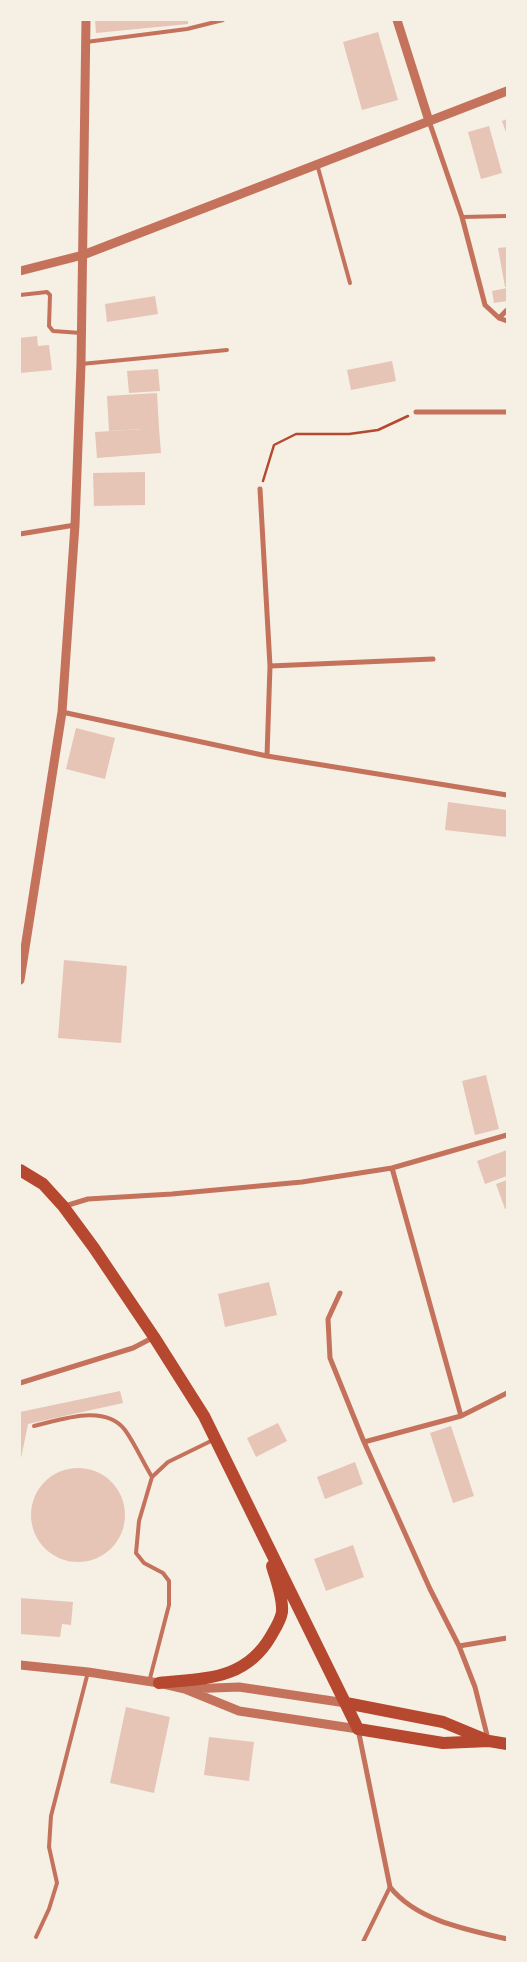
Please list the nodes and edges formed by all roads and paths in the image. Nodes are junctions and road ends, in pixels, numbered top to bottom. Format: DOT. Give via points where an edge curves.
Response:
graph roads {
  1 [pos="86,20"];
  2 [pos="223,20"];
  3 [pos="397,20"];
  4 [pos="86,42"];
  5 [pos="507,90"];
  6 [pos="428,121"];
  7 [pos="317,164"];
  8 [pos="507,216"];
  9 [pos="462,217"];
  10 [pos="83,255"];
  11 [pos="20,271"];
  12 [pos="350,283"];
  13 [pos="20,295"];
  14 [pos="507,310"];
  15 [pos="499,318"];
  16 [pos="507,321"];
  17 [pos="81,332"];
  18 [pos="227,350"];
  19 [pos="81,364"];
  20 [pos="416,412"];
  21 [pos="507,412"];
  22 [pos="260,489"];
  23 [pos="75,526"];
  24 [pos="20,534"];
  25 [pos="433,659"];
  26 [pos="270,666"];
  27 [pos="62,712"];
  28 [pos="267,756"];
  29 [pos="507,795"];
  30 [pos="20,980"];
  31 [pos="507,1135"];
  32 [pos="392,1168"];
  33 [pos="20,1170"];
  34 [pos="64,1206"];
  35 [pos="340,1293"];
  36 [pos="154,1336"];
  37 [pos="20,1382"];
  38 [pos="507,1393"];
  39 [pos="461,1416"];
  40 [pos="34,1426"];
  41 [pos="215,1438"];
  42 [pos="364,1442"];
  43 [pos="152,1477"];
  44 [pos="260,1528"];
  45 [pos="507,1638"];
  46 [pos="459,1646"];
  47 [pos="20,1665"];
  48 [pos="88,1672"];
  49 [pos="154,1683"];
  50 [pos="185,1689"];
  51 [pos="346,1703"];
  52 [pos="358,1729"];
  53 [pos="489,1741"];
  54 [pos="507,1744"];
  55 [pos="390,1888"];
  56 [pos="36,1937"];
  57 [pos="507,1939"];
  58 [pos="363,1942"];
  1 -- 4 [label="street"];
  2 -- 4 [label="lane" via="186,29"];
  3 -- 6 [label="street"];
  4 -- 10 [label="street"];
  5 -- 6 [label="street"];
  6 -- 7 [label="street"];
  6 -- 9 [label="street"];
  7 -- 10 [label="street"];
  7 -- 12 [label="lane"];
  8 -- 9 [label="lane"];
  9 -- 15 [label="street" via="485,305"];
  10 -- 11 [label="street"];
  10 -- 17 [label="street"];
  13 -- 17 [label="lane" via="47,292 50,295 49,326 53,331"];
  14 -- 15 [label="street"];
  15 -- 16 [label="street"];
  17 -- 19 [label="street"];
  18 -- 19 [label="lane"];
  19 -- 23 [label="street"];
  20 -- 21 [label="street"];
  20 -- 22 [label="path" via="378,430 349,434 296,434 274,445"];
  22 -- 26 [label="street"];
  23 -- 24 [label="street"];
  23 -- 27 [label="street"];
  25 -- 26 [label="street"];
  26 -- 28 [label="street"];
  27 -- 28 [label="street"];
  27 -- 30 [label="street"];
  28 -- 29 [label="street"];
  31 -- 32 [label="street"];
  32 -- 34 [label="street" via="302,1182 88,1199"];
  32 -- 39 [label="street"];
  33 -- 34 [label="main road" via="43,1184"];
  34 -- 36 [label="main road"];
  35 -- 42 [label="street" via="328,1320 330,1358"];
  36 -- 37 [label="street" via="134,1348"];
  36 -- 41 [label="main road"];
  38 -- 39 [label="street"];
  39 -- 42 [label="street"];
  40 -- 43 [label="lane" via="88,1414 107,1418 124,1428"];
  41 -- 43 [label="lane" via="168,1462"];
  41 -- 44 [label="main road"];
  42 -- 46 [label="street"];
  43 -- 49 [label="lane" via="139,1521 136,1553 144,1563 164,1573 169,1581"];
  44 -- 49 [label="main road" via="282,1612 268,1642 251,1661 222,1676"];
  44 -- 51 [label="main road"];
  45 -- 46 [label="street"];
  46 -- 53 [label="street" via="475,1687"];
  47 -- 48 [label="street"];
  48 -- 49 [label="street"];
  48 -- 56 [label="lane" via="51,1816 49,1848 57,1883"];
  49 -- 50 [label="street"];
  50 -- 51 [label="street" via="239,1687"];
  50 -- 52 [label="street" via="239,1711"];
  51 -- 52 [label="main road"];
  51 -- 53 [label="main road" via="443,1722"];
  52 -- 53 [label="main road" via="443,1743"];
  52 -- 55 [label="street"];
  53 -- 54 [label="main road"];
  55 -- 57 [label="street" via="411,1906 454,1927"];
  55 -- 58 [label="lane"];
}
